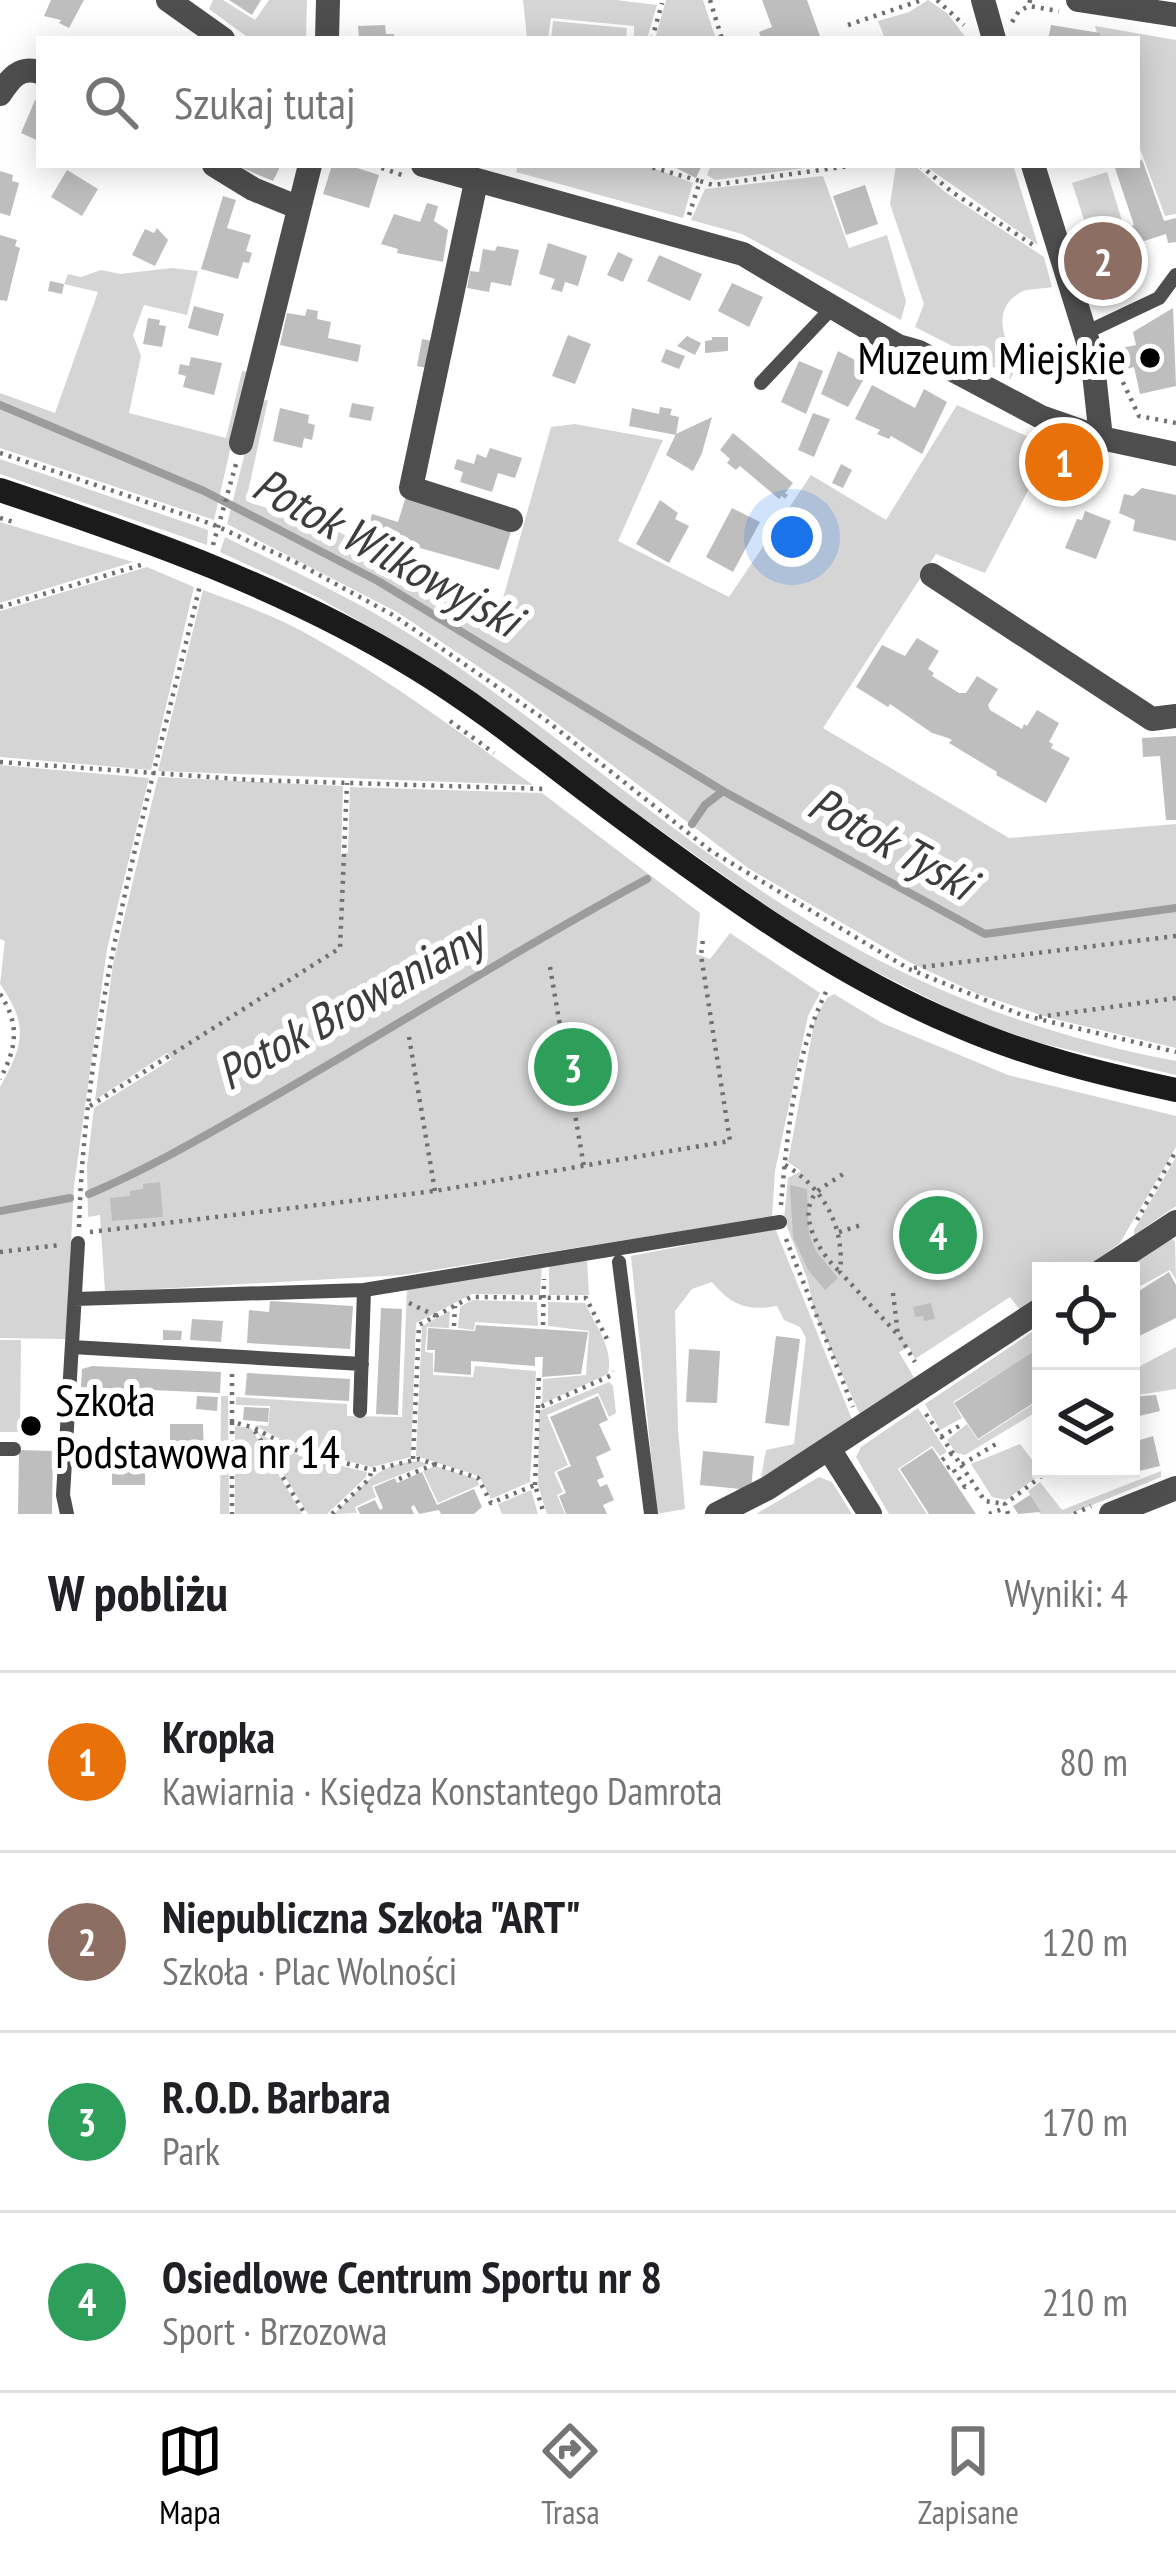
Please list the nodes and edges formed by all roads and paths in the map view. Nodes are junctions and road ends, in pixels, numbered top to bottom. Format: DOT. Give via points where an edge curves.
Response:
graph roads {
  1 [pos="168,0"];
  2 [pos="328,0"];
  3 [pos="710,0"];
  4 [pos="922,0"];
  5 [pos="937,0"];
  6 [pos="983,0"];
  7 [pos="1078,0"];
  8 [pos="662,3"];
  9 [pos="1029,6"];
  10 [pos="1176,15"];
  11 [pos="848,25"];
  12 [pos="969,30"];
  13 [pos="219,36"];
  14 [pos="326,36"];
  15 [pos="653,36"];
  16 [pos="721,36"];
  17 [pos="1001,36"];
  18 [pos="1003,36"];
  19 [pos="36,72"];
  20 [pos="0,94"];
  21 [pos="219,168"];
  22 [pos="309,168"];
  23 [pos="432,168"];
  24 [pos="654,168"];
  25 [pos="835,168"];
  26 [pos="924,168"];
  27 [pos="1034,168"];
  28 [pos="476,182"];
  29 [pos="700,182"];
  30 [pos="297,207"];
  31 [pos="683,238"];
  32 [pos="1047,254"];
  33 [pos="1176,275"];
  34 [pos="832,308"];
  35 [pos="1088,344"];
  36 [pos="761,383"];
  37 [pos="1176,423"];
  38 [pos="1101,438"];
  39 [pos="242,443"];
  40 [pos="1176,454"];
  41 [pos="232,483"];
  42 [pos="0,490"];
  43 [pos="511,520"];
  44 [pos="220,528"];
  45 [pos="149,562"];
  46 [pos="932,575"];
  47 [pos="200,582"];
  48 [pos="0,608"];
  49 [pos="1176,716"];
  50 [pos="0,762"];
  51 [pos="155,774"];
  52 [pos="347,783"];
  53 [pos="544,789"];
  54 [pos="1176,936"];
  55 [pos="703,940"];
  56 [pos="550,967"];
  57 [pos="909,969"];
  58 [pos="828,988"];
  59 [pos="0,994"];
  60 [pos="1176,998"];
  61 [pos="409,1037"];
  62 [pos="1176,1052"];
  63 [pos="0,1057"];
  64 [pos="8,1065"];
  65 [pos="0,1079"];
  66 [pos="1176,1090"];
  67 [pos="90,1106"];
  68 [pos="1176,1151"];
  69 [pos="785,1165"];
  70 [pos="584,1167"];
  71 [pos="843,1174"];
  72 [pos="435,1191"];
  73 [pos="818,1192"];
  74 [pos="1137,1220"];
  75 [pos="780,1222"];
  76 [pos="1176,1222"];
  77 [pos="861,1225"];
  78 [pos="838,1232"];
  79 [pos="78,1244"];
  80 [pos="0,1252"];
  81 [pos="545,1262"];
  82 [pos="620,1262"];
  83 [pos="1115,1262"];
  84 [pos="840,1272"];
  85 [pos="364,1290"];
  86 [pos="893,1293"];
  87 [pos="544,1298"];
  88 [pos="75,1299"];
  89 [pos="455,1306"];
  90 [pos="1032,1315"];
  91 [pos="543,1325"];
  92 [pos="454,1326"];
  93 [pos="898,1335"];
  94 [pos="72,1347"];
  95 [pos="232,1357"];
  96 [pos="362,1364"];
  97 [pos="539,1372"];
  98 [pos="924,1393"];
  99 [pos="538,1408"];
  100 [pos="360,1412"];
  101 [pos="232,1422"];
  102 [pos="964,1423"];
  103 [pos="252,1426"];
  104 [pos="863,1426"];
  105 [pos="941,1437"];
  106 [pos="996,1444"];
  107 [pos="829,1449"];
  108 [pos="952,1454"];
  109 [pos="413,1459"];
  110 [pos="942,1460"];
  111 [pos="435,1464"];
  112 [pos="962,1465"];
  113 [pos="946,1468"];
  114 [pos="372,1470"];
  115 [pos="1040,1478"];
  116 [pos="399,1480"];
  117 [pos="973,1482"];
  118 [pos="535,1485"];
  119 [pos="1176,1488"];
  120 [pos="1007,1511"];
  121 [pos="67,1514"];
  122 [pos="232,1514"];
  123 [pos="305,1514"];
  124 [pos="332,1514"];
  125 [pos="544,1514"];
  126 [pos="651,1514"];
  127 [pos="717,1514"];
  128 [pos="870,1514"];
  129 [pos="989,1514"];
  130 [pos="1111,1514"];
  1 -- 13 [label="street"];
  2 -- 14 [label="street"];
  3 -- 16 [label="path"];
  4 -- 11 [label="path"];
  5 -- 12 [label="path"];
  6 -- 17 [label="street"];
  7 -- 10 [label="street"];
  8 -- 15 [label="path"];
  9 -- 18 [label="path"];
  19 -- 20 [label="street" via="17,73"];
  21 -- 30 [label="street"];
  22 -- 30 [label="street"];
  23 -- 28 [label="street"];
  24 -- 29 [label="path"];
  25 -- 29 [label="path"];
  26 -- 32 [label="path"];
  27 -- 35 [label="street"];
  28 -- 31 [label="street"];
  28 -- 43 [label="street" via="411,488"];
  29 -- 31 [label="path"];
  30 -- 39 [label="street"];
  31 -- 34 [label="street" via="742,254"];
  33 -- 35 [label="lane" via="1159,298"];
  34 -- 36 [label="lane"];
  34 -- 38 [label="street" via="1041,417"];
  35 -- 37 [label="path" via="1107,349 1138,416"];
  35 -- 38 [label="street"];
  38 -- 40 [label="street"];
  41 -- 44 [label="path"];
  42 -- 66 [label="street" via="206,563 368,640 764,919 868,982 998,1042"];
  45 -- 48 [label="path"];
  46 -- 49 [label="street" via="1152,719"];
  47 -- 51 [label="path"];
  50 -- 51 [label="path"];
  51 -- 52 [label="path"];
  51 -- 67 [label="path" via="112,952"];
  52 -- 53 [label="path"];
  52 -- 67 [label="path" via="340,948"];
  54 -- 57 [label="path"];
  55 -- 70 [label="path" via="730,1141"];
  56 -- 70 [label="path"];
  58 -- 69 [label="path" via="812,1019"];
  59 -- 64 [label="path" via="14,1018"];
  60 -- 62 [label="path" via="1033,1018"];
  61 -- 72 [label="path"];
  63 -- 64 [label="path"];
  64 -- 65 [label="path"];
  67 -- 72 [label="path" via="79,1233"];
  68 -- 74 [label="path"];
  69 -- 73 [label="path"];
  69 -- 75 [label="path"];
  70 -- 72 [label="path"];
  71 -- 73 [label="path"];
  73 -- 78 [label="path"];
  73 -- 84 [label="path" via="810,1206 816,1240"];
  75 -- 81 [label="lane"];
  75 -- 104 [label="path"];
  76 -- 83 [label="street"];
  77 -- 78 [label="path"];
  78 -- 84 [label="path"];
  79 -- 80 [label="path"];
  79 -- 88 [label="lane"];
  81 -- 85 [label="lane"];
  81 -- 87 [label="path"];
  82 -- 126 [label="lane"];
  84 -- 93 [label="path"];
  85 -- 88 [label="lane"];
  85 -- 96 [label="lane"];
  86 -- 93 [label="path"];
  87 -- 89 [label="path" via="471,1297"];
  87 -- 91 [label="path"];
  87 -- 99 [label="path" via="586,1298 614,1351 612,1375"];
  88 -- 94 [label="lane"];
  89 -- 92 [label="path"];
  89 -- 109 [label="path" via="419,1325"];
  90 -- 98 [label="street"];
  93 -- 98 [label="path"];
  94 -- 95 [label="lane"];
  94 -- 121 [label="lane"];
  95 -- 96 [label="lane"];
  95 -- 101 [label="path"];
  96 -- 100 [label="lane"];
  97 -- 99 [label="path"];
  98 -- 104 [label="street"];
  98 -- 105 [label="path"];
  99 -- 118 [label="path"];
  101 -- 103 [label="path"];
  101 -- 122 [label="path"];
  102 -- 105 [label="path"];
  103 -- 114 [label="path" via="295,1450"];
  103 -- 123 [label="path"];
  104 -- 107 [label="street"];
  105 -- 108 [label="path"];
  106 -- 112 [label="path"];
  107 -- 127 [label="street"];
  107 -- 128 [label="street"];
  108 -- 110 [label="path"];
  108 -- 112 [label="path"];
  109 -- 111 [label="path"];
  109 -- 114 [label="path"];
  111 -- 116 [label="path"];
  111 -- 118 [label="path" via="478,1478 491,1503"];
  112 -- 117 [label="path"];
  113 -- 117 [label="path" via="965,1487"];
  114 -- 124 [label="path"];
  115 -- 120 [label="path"];
  117 -- 120 [label="path" via="985,1501"];
  118 -- 125 [label="path"];
  119 -- 130 [label="street"];
  120 -- 129 [label="path"];
}
